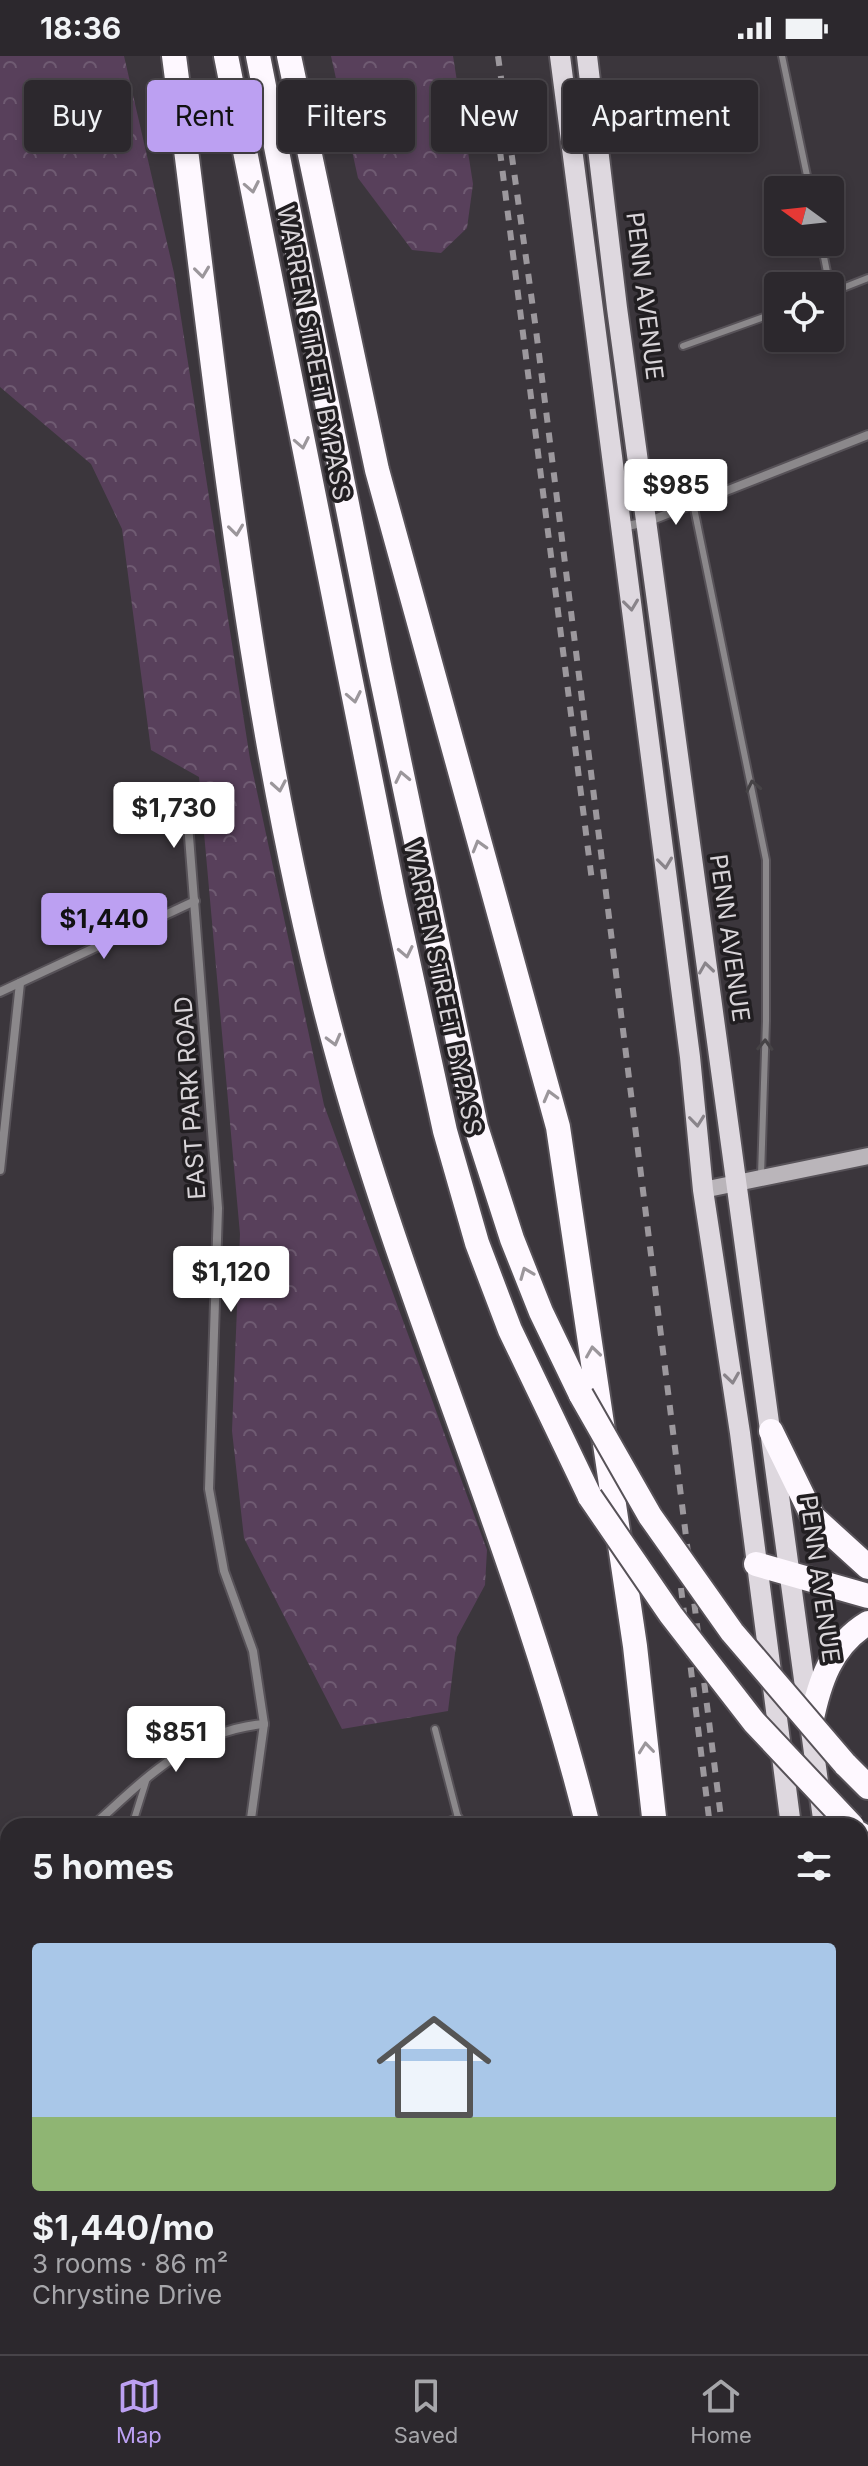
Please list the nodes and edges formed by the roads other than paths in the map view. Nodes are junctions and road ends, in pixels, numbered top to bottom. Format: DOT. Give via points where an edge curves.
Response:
graph roads {
  1 [pos="174,56"];
  2 [pos="226,56"];
  3 [pos="258,56"];
  4 [pos="289,56"];
  5 [pos="560,56"];
  6 [pos="587,56"];
  7 [pos="782,56"];
  8 [pos="807,176"];
  9 [pos="868,278"];
  10 [pos="844,288"];
  11 [pos="764,317"];
  12 [pos="683,346"];
  13 [pos="868,435"];
  14 [pos="693,503"];
  15 [pos="647,522"];
  16 [pos="621,527"];
  17 [pos="186,798"];
  18 [pos="195,901"];
  19 [pos="20,983"];
  20 [pos="0,992"];
  21 [pos="868,1156"];
  22 [pos="0,1170"];
  23 [pos="760,1179"];
  24 [pos="735,1184"];
  25 [pos="703,1190"];
  26 [pos="771,1431"];
  27 [pos="756,1564"];
  28 [pos="868,1567"];
  29 [pos="791,1568"];
  30 [pos="868,1579"];
  31 [pos="868,1596"];
  32 [pos="868,1623"];
  33 [pos="811,1723"];
  34 [pos="264,1724"];
  35 [pos="435,1729"];
  36 [pos="845,1764"];
  37 [pos="148,1775"];
  38 [pos="868,1781"];
  39 [pos="868,1787"];
  40 [pos="102,1818"];
  41 [pos="135,1818"];
  42 [pos="251,1818"];
  43 [pos="458,1818"];
  44 [pos="586,1818"];
  45 [pos="654,1818"];
  46 [pos="790,1818"];
  47 [pos="823,1818"];
  48 [pos="844,1818"];
  1 -- 44 [label="highway, one-way" via="239,552 288,844 333,1039 375,1178 535,1641"];
  2 -- 48 [label="highway, WARREN STREET BYPASS, one-way, bridge" via="394,897 445,1131 477,1243 510,1330 590,1497 671,1615 754,1722"];
  36 -- 3 [label="highway, WARREN STREET BYPASS, one-way, bridge" via="732,1632 650,1516 581,1395 512,1239 476,1127"];
  45 -- 4 [label="highway, one-way" via="635,1646 558,1127 377,470"];
  5 -- 16 [label="main road"];
  6 -- 15 [label="main road, PENN AVENUE"];
  7 -- 8 [label="lane"];
  9 -- 10 [label="lane"];
  11 -- 12 [label="lane"];
  13 -- 14 [label="street"];
  14 -- 15 [label="street"];
  23 -- 14 [label="lane, one-way" via="766,860"];
  15 -- 16 [label="street"];
  24 -- 15 [label="main road, PENN AVENUE, one-way"];
  16 -- 25 [label="main road, one-way"];
  17 -- 18 [label="street, EAST PARK ROAD"];
  18 -- 19 [label="street"];
  18 -- 34 [label="street, EAST PARK ROAD" via="218,1208 209,1489 224,1571 253,1651"];
  19 -- 20 [label="street"];
  19 -- 22 [label="street"];
  21 -- 23 [label="street"];
  23 -- 24 [label="street"];
  24 -- 25 [label="street"];
  24 -- 26 [label="main road, PENN AVENUE"];
  25 -- 27 [label="main road, one-way"];
  26 -- 28 [label="highway" via="813,1517"];
  26 -- 29 [label="main road, PENN AVENUE"];
  27 -- 29 [label="highway"];
  27 -- 46 [label="main road"];
  29 -- 30 [label="highway"];
  29 -- 31 [label="highway"];
  29 -- 33 [label="main road, PENN AVENUE"];
  32 -- 33 [label="highway" via="835,1654 817,1693"];
  33 -- 47 [label="main road, PENN AVENUE"];
  34 -- 37 [label="street" via="242,1726 188,1746"];
  34 -- 42 [label="street, EAST PARK ROAD"];
  35 -- 43 [label="lane"];
  36 -- 38 [label="highway"];
  36 -- 39 [label="highway"];
  37 -- 40 [label="street"];
  37 -- 41 [label="lane"];
}
